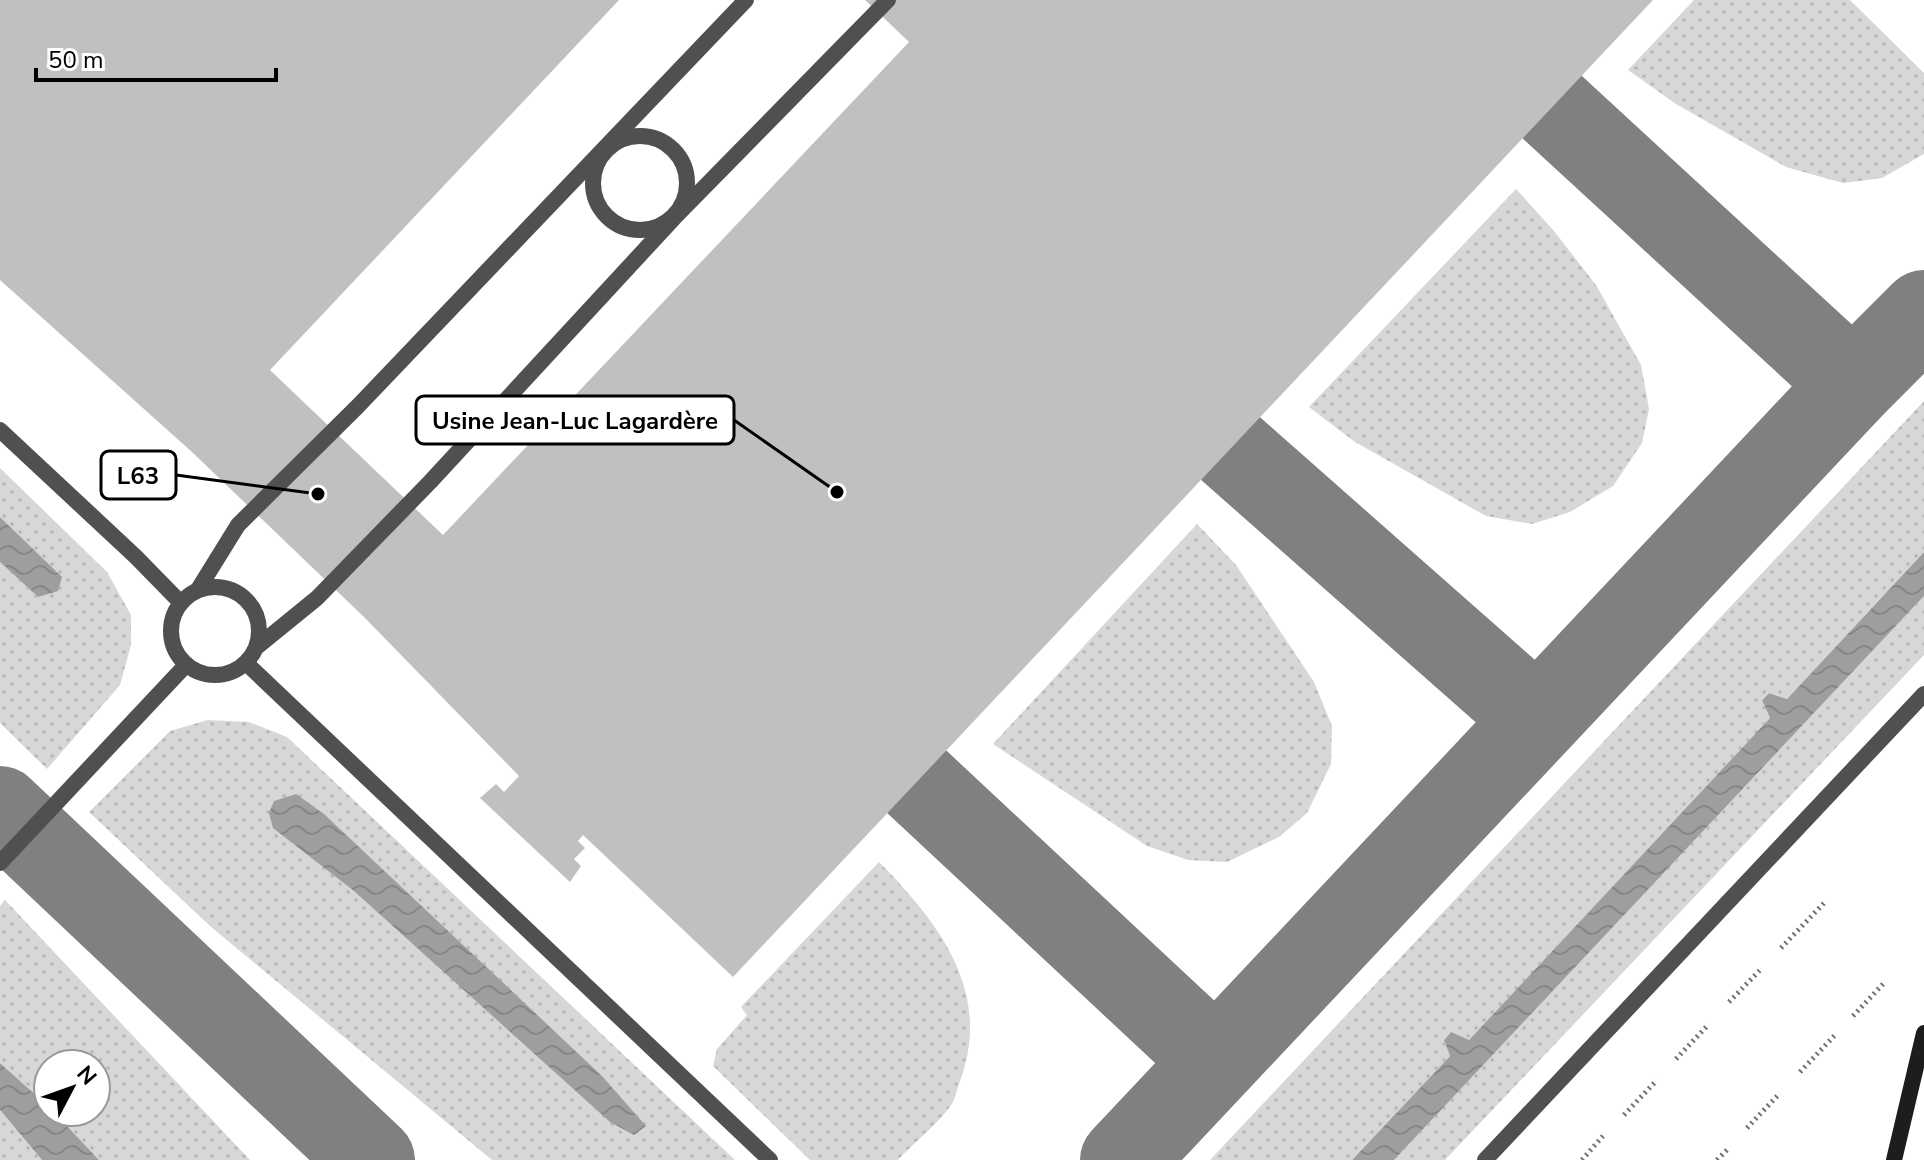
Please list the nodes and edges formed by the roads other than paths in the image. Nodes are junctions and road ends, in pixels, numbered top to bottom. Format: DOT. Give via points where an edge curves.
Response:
graph roads {
  1 [pos="746,0"];
  2 [pos="888,0"];
  3 [pos="605,151"];
  4 [pos="674,218"];
  5 [pos="0,430"];
  6 [pos="199,588"];
  7 [pos="180,602"];
  8 [pos="258,646"];
  9 [pos="247,664"];
  10 [pos="185,666"];
  11 [pos="1924,694"];
  12 [pos="0,863"];
  13 [pos="1924,1033"];
  14 [pos="770,1160"];
  15 [pos="1485,1160"];
  16 [pos="1894,1160"];
  1 -- 3 [label="lane"];
  2 -- 4 [label="lane"];
  3 -- 4 [label="lane" via="593,175 594,198 607,219 632,231 652,230"];
  3 -- 4 [label="lane" via="632,136 653,137 671,147 685,166 688,187"];
  3 -- 6 [label="lane" via="238,525"];
  4 -- 8 [label="lane" via="317,598"];
  5 -- 7 [label="lane"];
  6 -- 7 [label="lane"];
  6 -- 8 [label="lane" via="217,585 249,600 260,623"];
  7 -- 10 [label="lane" via="170,631"];
  8 -- 9 [label="lane"];
  9 -- 10 [label="lane" via="228,675 205,675"];
  9 -- 14 [label="lane"];
  10 -- 12 [label="lane"];
  11 -- 15 [label="lane"];
  13 -- 16 [label="street"];
}
